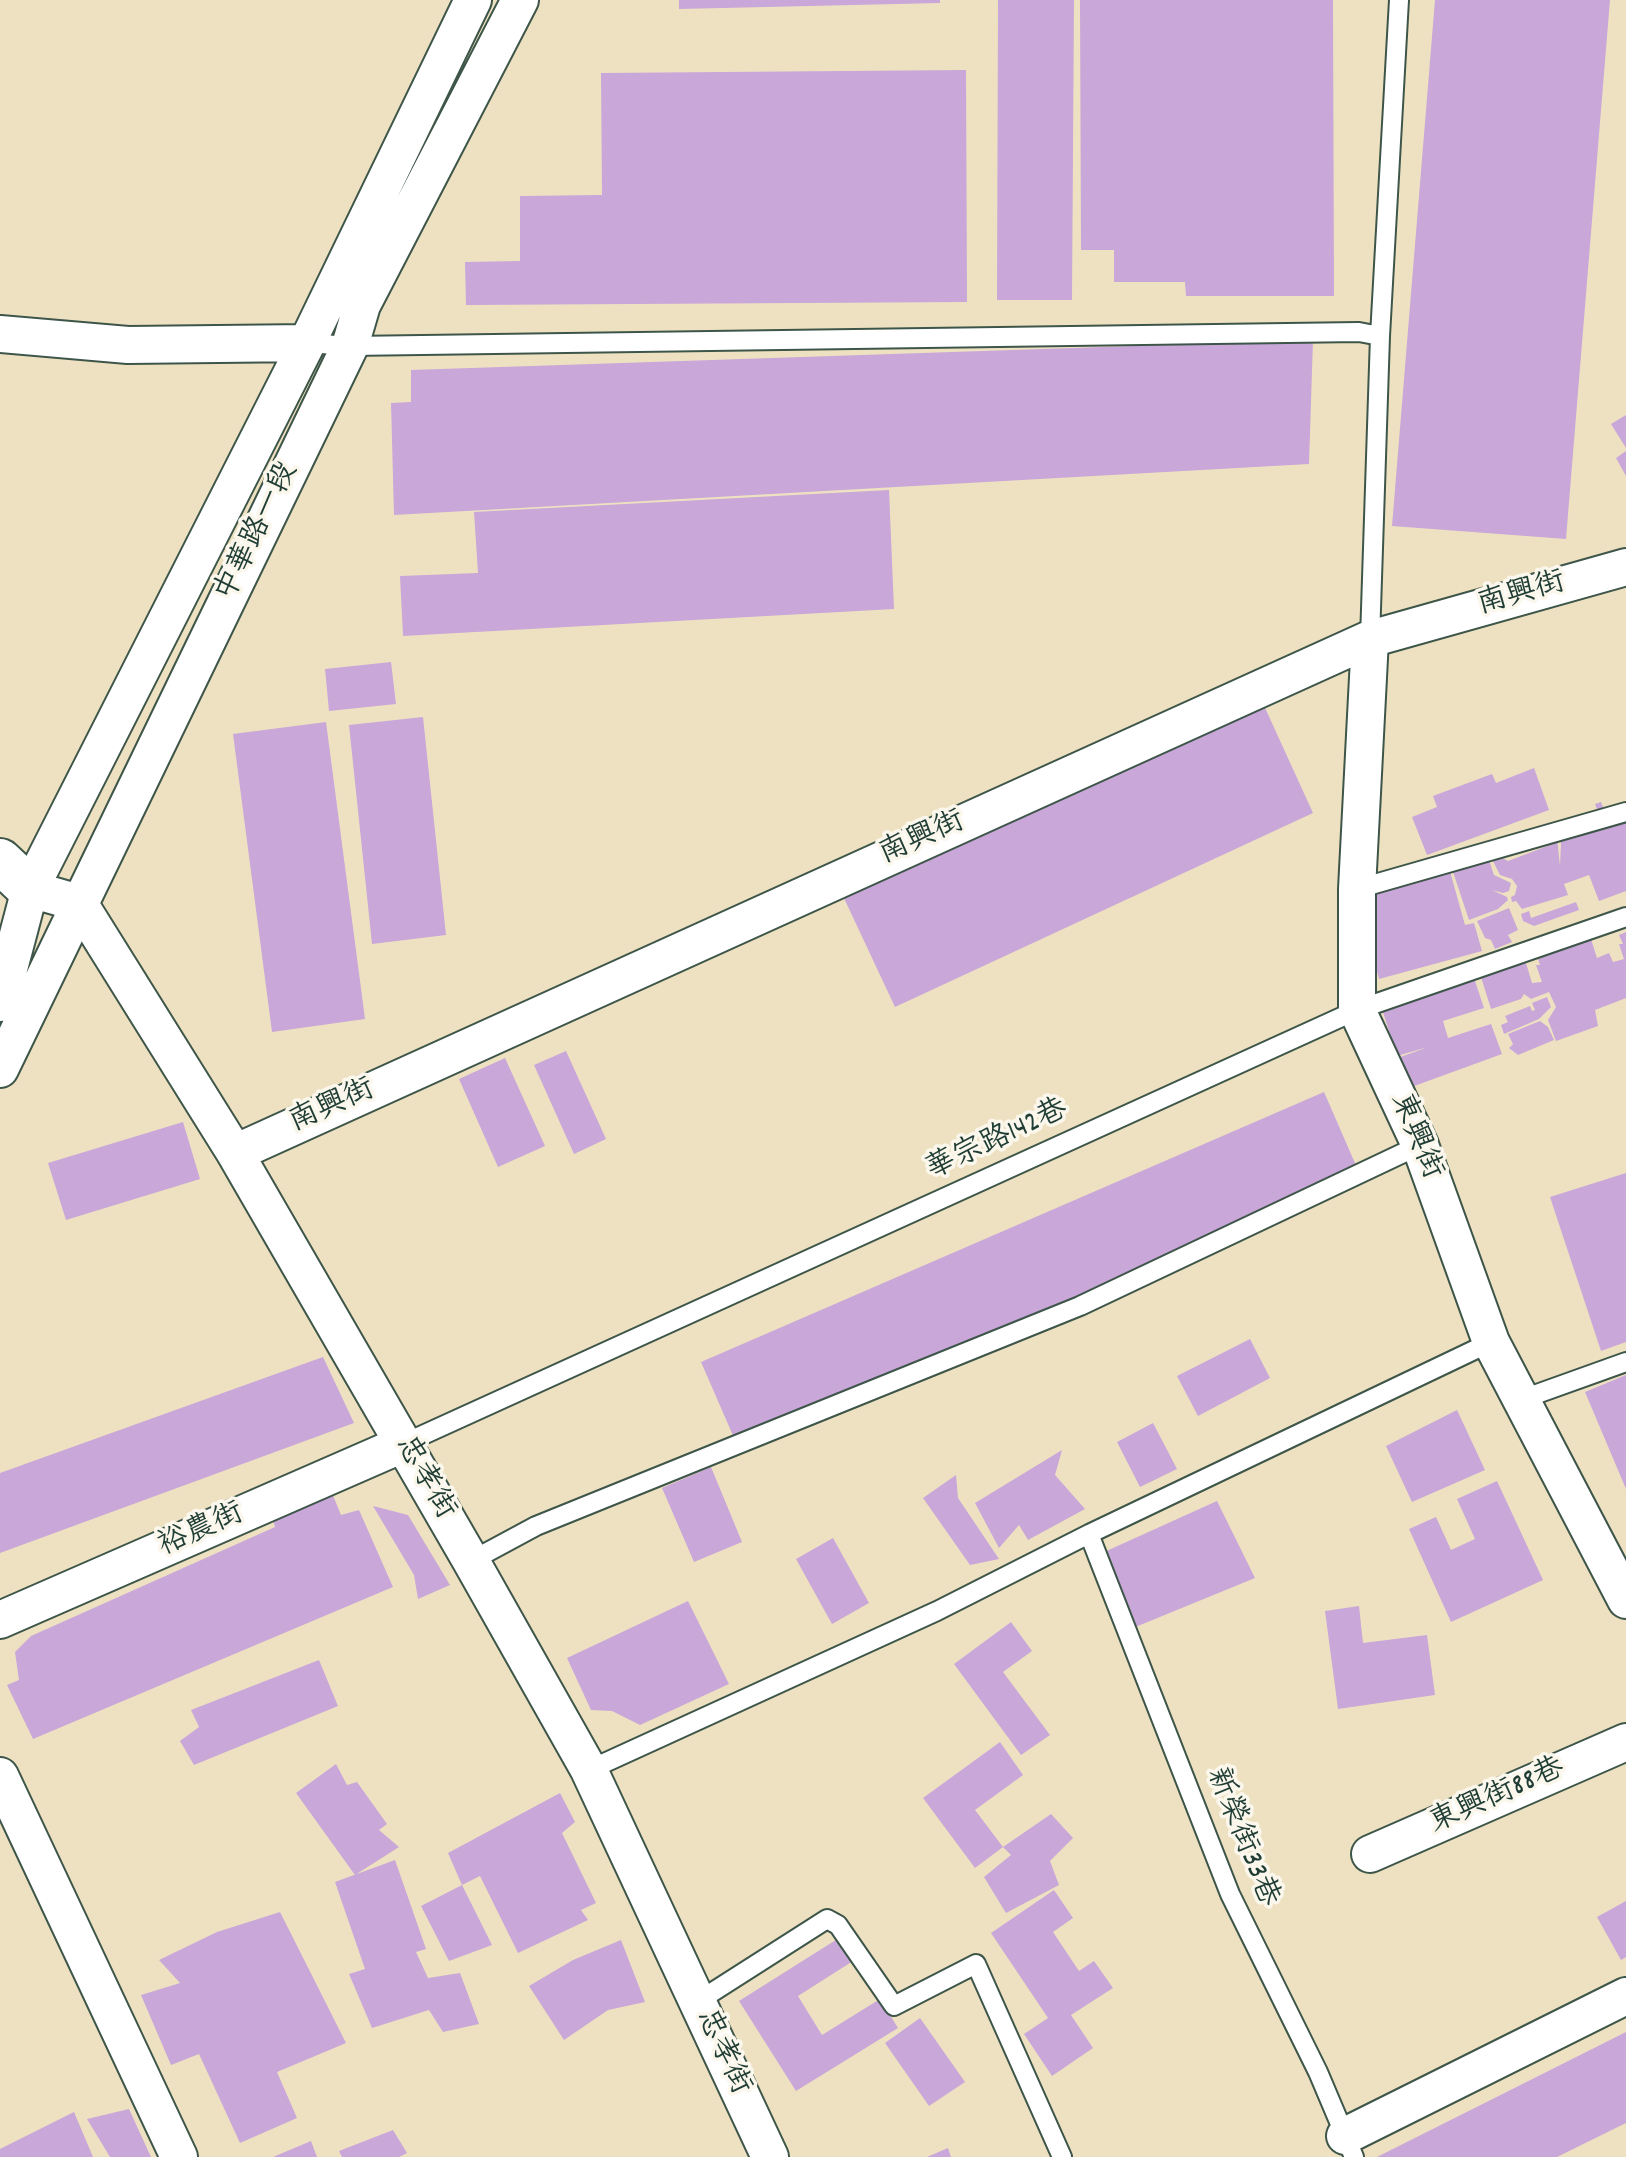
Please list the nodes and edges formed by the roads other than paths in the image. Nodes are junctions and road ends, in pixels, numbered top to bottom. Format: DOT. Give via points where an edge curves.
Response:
graph roads {
  1 [pos="473,0"];
  2 [pos="520,0"];
  3 [pos="1399,0"];
  4 [pos="0,334"];
  5 [pos="1380,336"];
  6 [pos="307,343"];
  7 [pos="350,346"];
  8 [pos="1626,567"];
  9 [pos="1370,639"];
  10 [pos="1626,812"];
  11 [pos="15,875"];
  12 [pos="1357,889"];
  13 [pos="79,903"];
  14 [pos="1626,917"];
  15 [pos="0,1003"];
  16 [pos="1357,1010"];
  17 [pos="0,1069"];
  18 [pos="1420,1145"];
  19 [pos="235,1153"];
  20 [pos="1491,1342"];
  21 [pos="1626,1362"];
  22 [pos="1520,1400"];
  23 [pos="403,1444"];
  24 [pos="1089,1534"];
  25 [pos="471,1561"];
  26 [pos="1626,1600"];
  27 [pos="0,1620"];
  28 [pos="1626,1742"];
  29 [pos="589,1770"];
  30 [pos="0,1776"];
  31 [pos="1370,1854"];
  32 [pos="1626,1996"];
  33 [pos="697,2002"];
  34 [pos="1349,2146"];
  35 [pos="179,2157"];
  36 [pos="770,2157"];
  37 [pos="1062,2157"];
  1 -- 6 [label="street, 中華路一段"];
  2 -- 7 [label="street, 中華路一段" via="362,305"];
  3 -- 5 [label="lane"];
  4 -- 6 [label="street" via="128,345"];
  5 -- 7 [label="lane" via="1359,332"];
  5 -- 9 [label="lane"];
  6 -- 7 [label="lane"];
  6 -- 11 [label="street, 中華路一段"];
  7 -- 13 [label="street, 中華路一段"];
  8 -- 9 [label="street, 南興街"];
  9 -- 12 [label="street, 東興街"];
  9 -- 19 [label="street, 南興街"];
  10 -- 12 [label="lane"];
  11 -- 13 [label="street"];
  11 -- 15 [label="street, 中華路一段"];
  12 -- 16 [label="street, 東興街"];
  13 -- 17 [label="street, 中華路一段"];
  13 -- 19 [label="street, 忠孝街"];
  14 -- 16 [label="lane, 華宗路142巷"];
  16 -- 18 [label="street, 東興街"];
  16 -- 23 [label="lane, 華宗路142巷"];
  18 -- 20 [label="street, 東興街"];
  18 -- 25 [label="lane" via="1080,1306 536,1526"];
  19 -- 23 [label="street, 忠孝街"];
  20 -- 22 [label="street, 東興街"];
  20 -- 24 [label="lane"];
  21 -- 22 [label="lane"];
  22 -- 26 [label="street, 東興街"];
  23 -- 25 [label="street, 忠孝街"];
  23 -- 27 [label="street, 裕農街"];
  24 -- 29 [label="lane" via="937,1611"];
  24 -- 34 [label="lane, 新榮街33巷" via="1230,1894"];
  25 -- 29 [label="street, 忠孝街"];
  28 -- 31 [label="street, 東興街88巷"];
  29 -- 33 [label="street, 忠孝街"];
  30 -- 35 [label="street"];
  32 -- 34 [label="street"];
  33 -- 36 [label="street, 忠孝街"];
  33 -- 37 [label="lane" via="827,1919 838,1925 894,2006 976,1964"];
}
